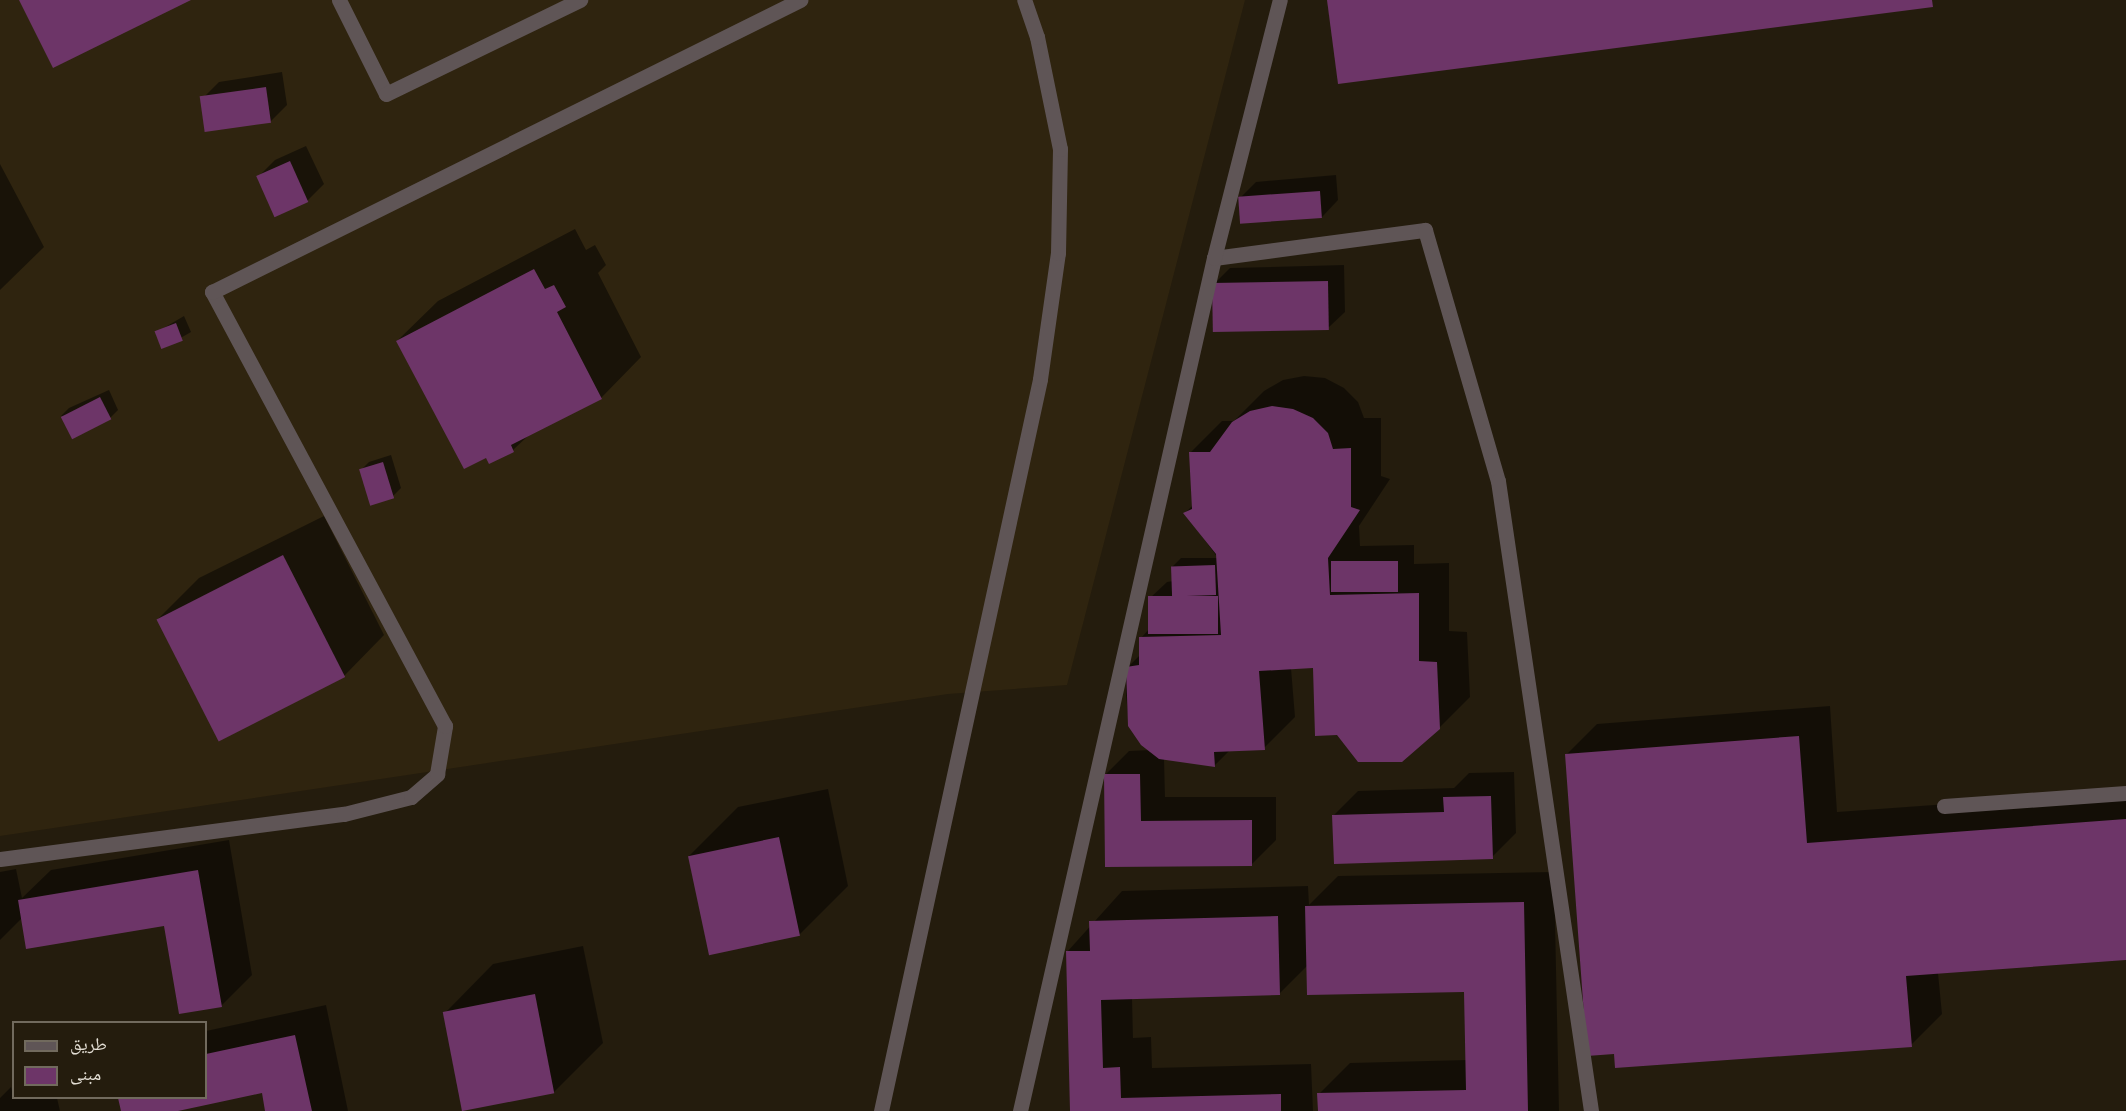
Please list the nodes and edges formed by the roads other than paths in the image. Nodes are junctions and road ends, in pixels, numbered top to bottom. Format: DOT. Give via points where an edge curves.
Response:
graph roads {
  1 [pos="339,0"];
  2 [pos="580,0"];
  3 [pos="800,0"];
  4 [pos="1024,0"];
  5 [pos="1280,0"];
  6 [pos="1214,258"];
  7 [pos="2126,793"];
  8 [pos="1944,806"];
  9 [pos="0,859"];
  10 [pos="881,1111"];
  11 [pos="1020,1111"];
  12 [pos="1591,1111"];
  1 -- 2 [label="street" via="386,94"];
  3 -- 9 [label="street" via="212,292 445,726 437,774 411,797 344,813"];
  4 -- 10 [label="street" via="1037,38 1060,148 1058,253 1040,379"];
  5 -- 6 [label="street"];
  6 -- 11 [label="street"];
  6 -- 12 [label="street" via="1425,230 1498,481"];
  7 -- 8 [label="street"];
}
